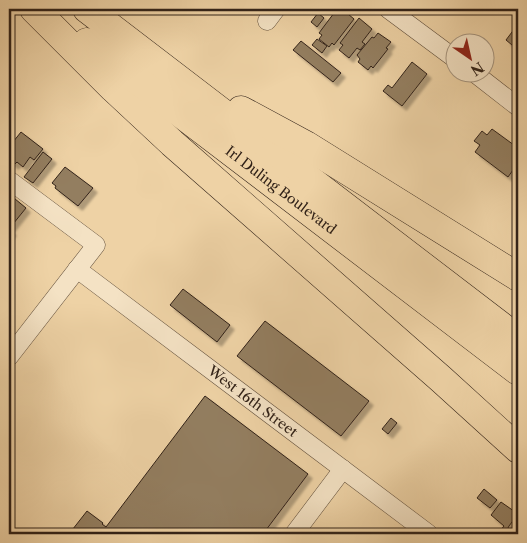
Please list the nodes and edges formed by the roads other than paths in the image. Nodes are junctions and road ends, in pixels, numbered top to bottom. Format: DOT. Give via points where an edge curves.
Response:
graph roads {
  1 [pos="34,9"];
  2 [pos="45,9"];
  3 [pos="87,9"];
  4 [pos="388,9"];
  5 [pos="444,51"];
  6 [pos="177,78"];
  7 [pos="486,82"];
  8 [pos="518,107"];
  9 [pos="9,180"];
  10 [pos="77,269"];
  11 [pos="518,276"];
  12 [pos="518,339"];
  13 [pos="9,357"];
  14 [pos="518,371"];
  15 [pos="518,449"];
  16 [pos="344,469"];
  17 [pos="294,534"];
  18 [pos="429,534"];
  1 -- 15 [label="highway" via="172,143"];
  2 -- 14 [label="highway, Irl Duling Boulevard"];
  3 -- 6 [label="highway, Irl Duling Boulevard"];
  4 -- 5 [label="street"];
  6 -- 11 [label="highway" via="306,145"];
  6 -- 12 [label="highway, Irl Duling Boulevard"];
  7 -- 8 [label="street"];
  9 -- 10 [label="street" via="96,245"];
  10 -- 13 [label="street"];
  10 -- 16 [label="street, West 16th Street"];
  16 -- 17 [label="street"];
  16 -- 18 [label="street, West 16th Street"];
}
